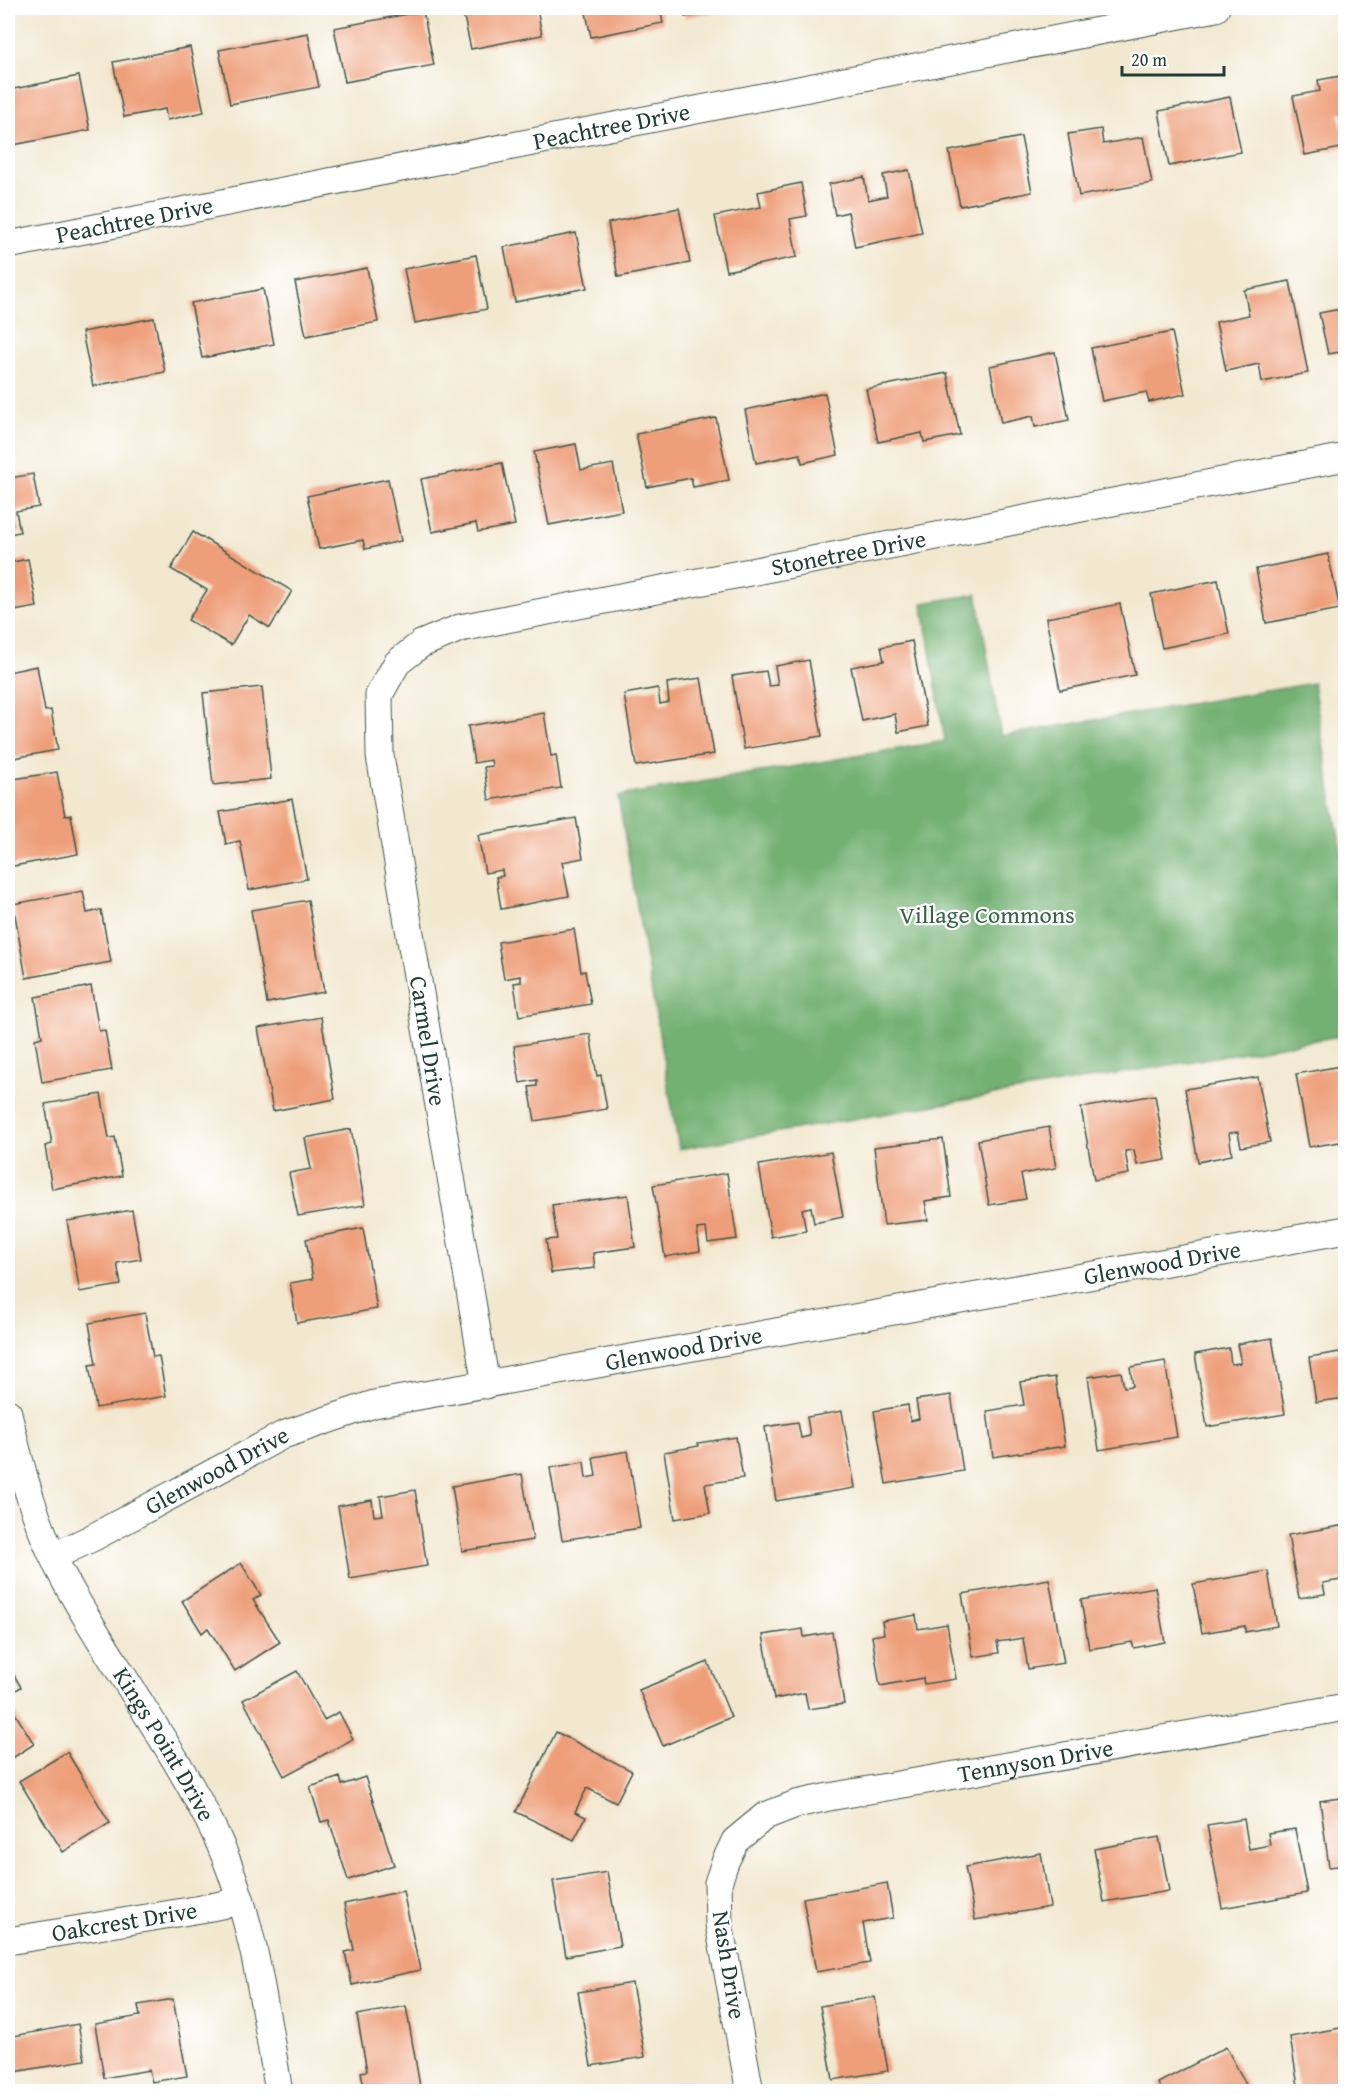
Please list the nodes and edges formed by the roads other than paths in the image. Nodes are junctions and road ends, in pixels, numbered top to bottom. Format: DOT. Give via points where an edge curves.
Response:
graph roads {
  1 [pos="1216,8"];
  2 [pos="8,246"];
  3 [pos="1346,457"];
  4 [pos="379,695"];
  5 [pos="1346,1230"];
  6 [pos="486,1385"];
  7 [pos="8,1413"];
  8 [pos="54,1556"];
  9 [pos="1346,1707"];
  10 [pos="735,1841"];
  11 [pos="241,1901"];
  12 [pos="8,1941"];
  13 [pos="279,2091"];
  14 [pos="750,2091"];
  1 -- 2 [label="street, Peachtree Drive"];
  3 -- 4 [label="street, Stonetree Drive" via="460,628 421,644 397,663"];
  4 -- 6 [label="street, Carmel Drive" via="380,756"];
  5 -- 6 [label="street, Glenwood Drive"];
  6 -- 8 [label="street, Glenwood Drive" via="374,1404 283,1435"];
  7 -- 8 [label="street, Kings Point Drive" via="19,1464"];
  8 -- 11 [label="street, Kings Point Drive" via="193,1792 219,1843"];
  9 -- 10 [label="street, Tennyson Drive" via="796,1804 765,1816"];
  10 -- 14 [label="street, Nash Drive" via="718,1883 719,1924"];
  11 -- 12 [label="street, Oakcrest Drive"];
  11 -- 13 [label="street, Kings Point Drive"];
}
